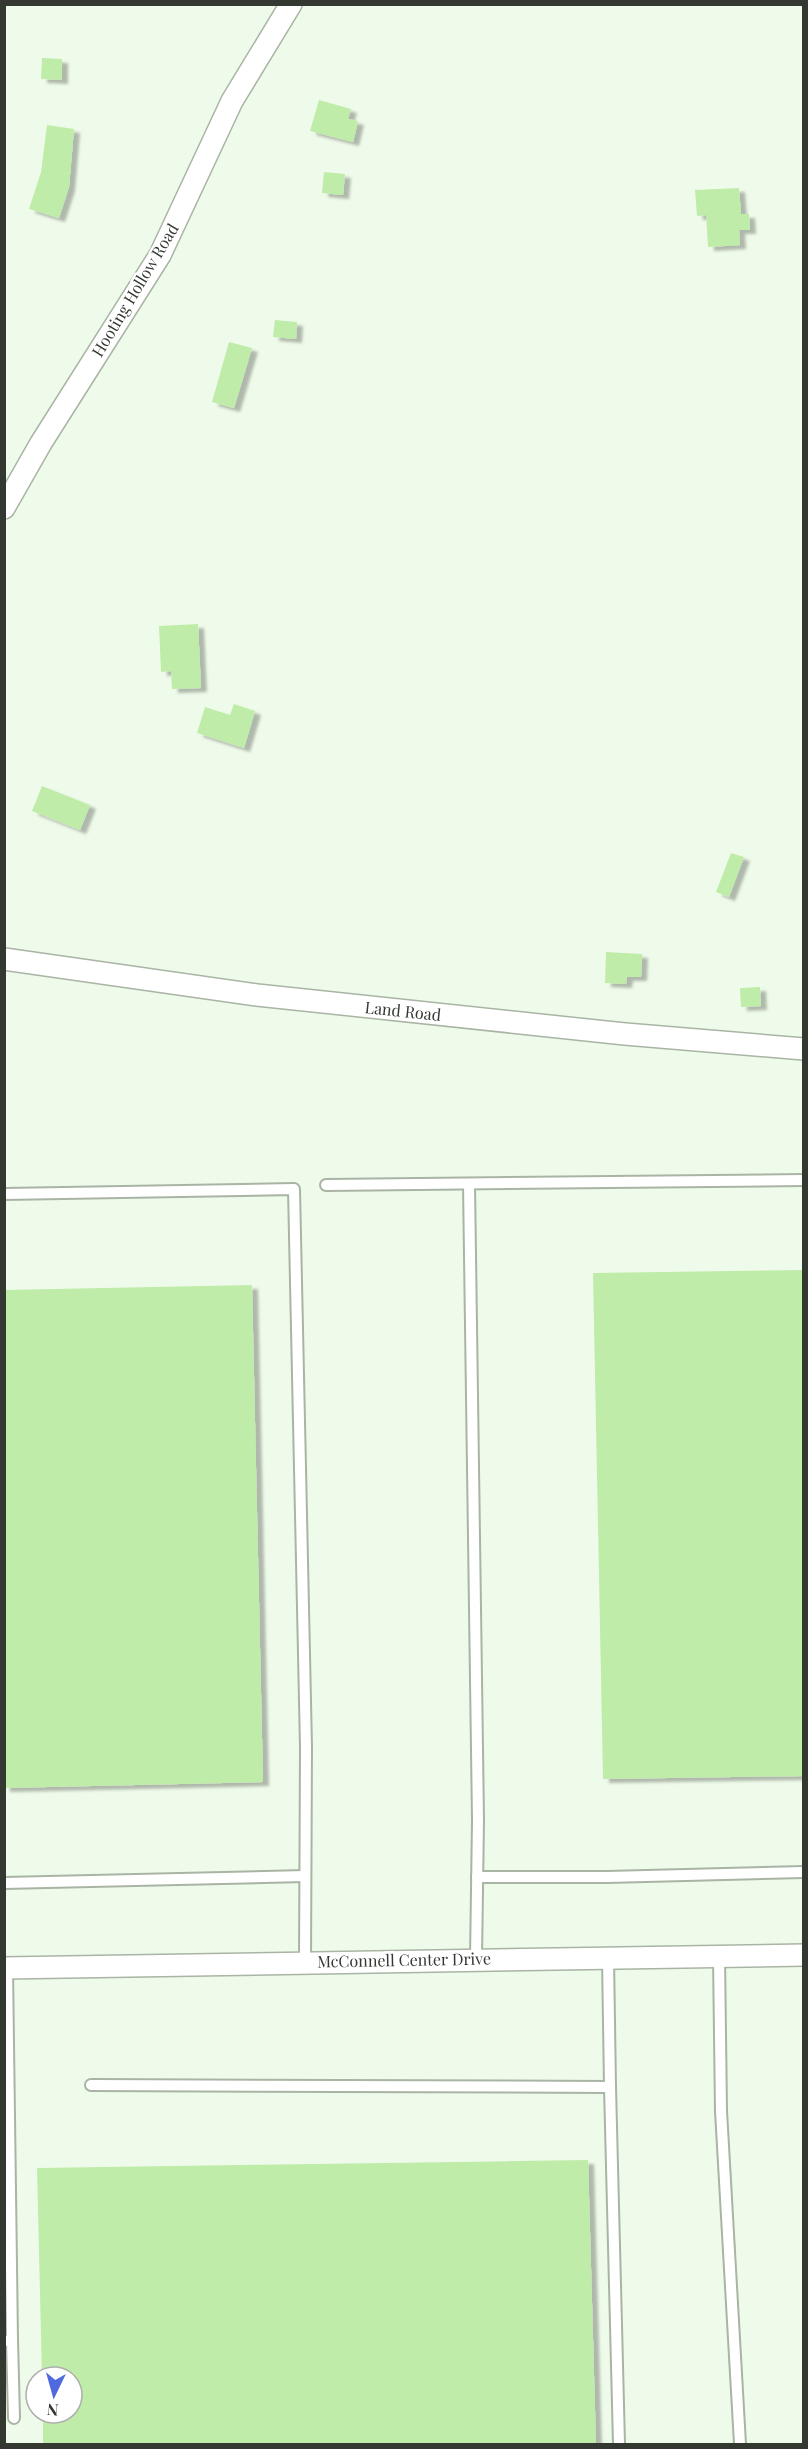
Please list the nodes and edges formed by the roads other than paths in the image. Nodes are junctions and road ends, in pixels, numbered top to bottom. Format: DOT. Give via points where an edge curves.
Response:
graph roads {
  1 [pos="291,4"];
  2 [pos="4,508"];
  3 [pos="4,959"];
  4 [pos="804,1049"];
  5 [pos="804,1180"];
  6 [pos="469,1184"];
  7 [pos="326,1185"];
  8 [pos="4,1194"];
  9 [pos="804,1872"];
  10 [pos="305,1875"];
  11 [pos="477,1877"];
  12 [pos="4,1882"];
  13 [pos="804,1955"];
  14 [pos="719,1956"];
  15 [pos="608,1957"];
  16 [pos="476,1959"];
  17 [pos="305,1962"];
  18 [pos="6,1968"];
  19 [pos="7,2066"];
  20 [pos="91,2085"];
  21 [pos="610,2087"];
  22 [pos="8,2249"];
  23 [pos="8,2341"];
  24 [pos="14,2418"];
  25 [pos="620,2445"];
  26 [pos="740,2445"];
  1 -- 2 [label="street, Hooting Hollow Road" via="232,101 160,255"];
  3 -- 4 [label="street, Land Road" via="257,995"];
  5 -- 6 [label="lane"];
  6 -- 7 [label="lane"];
  6 -- 11 [label="lane"];
  8 -- 10 [label="lane" via="294,1189 306,1747"];
  9 -- 11 [label="lane"];
  10 -- 12 [label="lane"];
  10 -- 17 [label="lane"];
  11 -- 16 [label="lane"];
  13 -- 14 [label="street, McConnell Center Drive"];
  14 -- 15 [label="street, McConnell Center Drive"];
  14 -- 26 [label="lane" via="721,2111"];
  15 -- 16 [label="street, McConnell Center Drive"];
  15 -- 21 [label="lane"];
  16 -- 17 [label="street, McConnell Center Drive"];
  17 -- 18 [label="street, McConnell Center Drive"];
  18 -- 19 [label="lane"];
  19 -- 22 [label="lane"];
  20 -- 21 [label="lane"];
  21 -- 25 [label="lane"];
  22 -- 23 [label="lane"];
  23 -- 24 [label="lane"];
}
